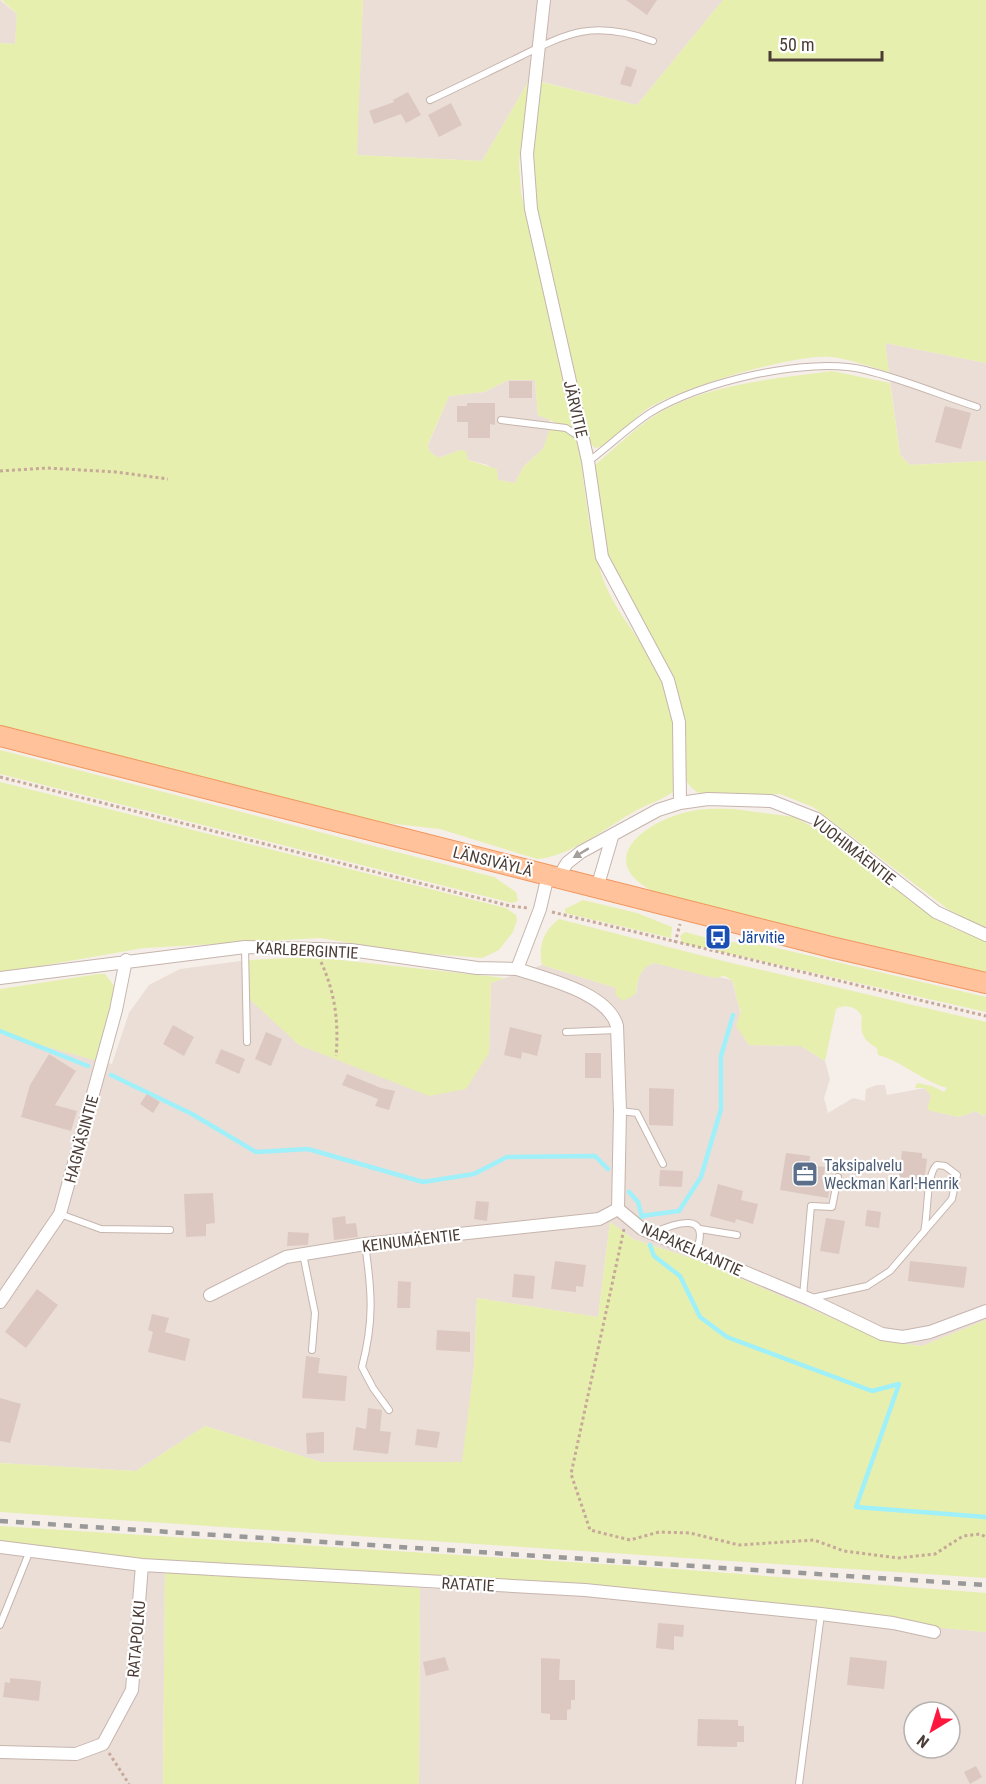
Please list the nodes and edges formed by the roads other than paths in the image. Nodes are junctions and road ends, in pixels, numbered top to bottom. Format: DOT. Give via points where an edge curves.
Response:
graph roads {
  1 [pos="544,0"];
  2 [pos="653,41"];
  3 [pos="540,47"];
  4 [pos="430,100"];
  5 [pos="977,407"];
  6 [pos="501,420"];
  7 [pos="584,440"];
  8 [pos="588,461"];
  9 [pos="0,736"];
  10 [pos="680,803"];
  11 [pos="612,837"];
  12 [pos="553,877"];
  13 [pos="597,888"];
  14 [pos="986,935"];
  15 [pos="244,947"];
  16 [pos="126,960"];
  17 [pos="517,969"];
  18 [pos="0,978"];
  19 [pos="986,983"];
  20 [pos="617,1030"];
  21 [pos="566,1032"];
  22 [pos="247,1042"];
  23 [pos="620,1111"];
  24 [pos="663,1164"];
  25 [pos="838,1177"];
  26 [pos="60,1214"];
  27 [pos="622,1214"];
  28 [pos="700,1229"];
  29 [pos="170,1230"];
  30 [pos="924,1232"];
  31 [pos="652,1233"];
  32 [pos="736,1235"];
  33 [pos="365,1245"];
  34 [pos="696,1252"];
  35 [pos="303,1254"];
  36 [pos="210,1295"];
  37 [pos="806,1297"];
  38 [pos="0,1302"];
  39 [pos="986,1311"];
  40 [pos="312,1350"];
  41 [pos="389,1410"];
  42 [pos="0,1548"];
  43 [pos="29,1553"];
  44 [pos="142,1565"];
  45 [pos="821,1614"];
  46 [pos="0,1625"];
  47 [pos="934,1632"];
  48 [pos="0,1752"];
  49 [pos="799,1784"];
  1 -- 3 [label="street, JÄRVITIE"];
  2 -- 3 [label="lane" via="632,33 585,31 560,36"];
  3 -- 4 [label="lane"];
  3 -- 7 [label="street, JÄRVITIE" via="527,182"];
  5 -- 8 [label="lane" via="864,369 827,364 780,369 693,392 674,401 649,414"];
  6 -- 7 [label="lane" via="566,428"];
  7 -- 8 [label="street, JÄRVITIE"];
  8 -- 10 [label="street, JÄRVITIE" via="602,557 671,691 680,732"];
  9 -- 12 [label="main road, LÄNSIVÄYLÄ"];
  10 -- 11 [label="street, VUOHIMÄENTIE" via="632,822"];
  10 -- 14 [label="street, VUOHIMÄENTIE" via="738,798 794,808 817,819 936,912"];
  11 -- 12 [label="street, VUOHIMÄENTIE, one-way" via="581,852"];
  11 -- 13 [label="street"];
  12 -- 13 [label="main road, LÄNSIVÄYLÄ"];
  12 -- 17 [label="street"];
  13 -- 19 [label="main road, LÄNSIVÄYLÄ"];
  15 -- 16 [label="street, KARLBERGINTIE"];
  15 -- 17 [label="street, KARLBERGINTIE" via="351,950 477,968"];
  15 -- 22 [label="lane"];
  16 -- 18 [label="street, KARLBERGINTIE"];
  16 -- 26 [label="street, HAGNÄSINTIE"];
  17 -- 20 [label="street" via="567,986 606,1006 614,1016"];
  20 -- 21 [label="lane"];
  20 -- 23 [label="street"];
  23 -- 24 [label="lane" via="637,1113"];
  23 -- 27 [label="street"];
  25 -- 37 [label="lane" via="832,1207 811,1206"];
  26 -- 29 [label="lane" via="101,1229"];
  26 -- 38 [label="street, HAGNÄSINTIE"];
  27 -- 31 [label="street, NAPAKELKANTIE"];
  27 -- 33 [label="street, KEINUMÄENTIE"];
  28 -- 31 [label="lane" via="687,1222 675,1223"];
  28 -- 32 [label="lane"];
  28 -- 34 [label="lane" via="702,1238"];
  30 -- 30 [label="lane" via="938,1219 955,1191 957,1175 945,1166 938,1165 930,1174"];
  30 -- 37 [label="lane" via="890,1271 867,1286"];
  31 -- 34 [label="street, NAPAKELKANTIE"];
  33 -- 35 [label="street, KEINUMÄENTIE"];
  33 -- 41 [label="lane" via="372,1292 371,1323 362,1367"];
  34 -- 37 [label="street, NAPAKELKANTIE"];
  35 -- 36 [label="street, KEINUMÄENTIE" via="286,1257"];
  35 -- 40 [label="lane" via="315,1313"];
  37 -- 39 [label="street, NAPAKELKANTIE" via="882,1334 903,1337 930,1332"];
  42 -- 43 [label="street, RATATIE"];
  43 -- 44 [label="street, RATATIE"];
  43 -- 46 [label="lane"];
  44 -- 45 [label="street, RATATIE" via="585,1590"];
  44 -- 48 [label="street, RATAPOLKU" via="132,1690 103,1744 76,1754"];
  45 -- 47 [label="street, RATATIE"];
  45 -- 49 [label="lane"];
}
